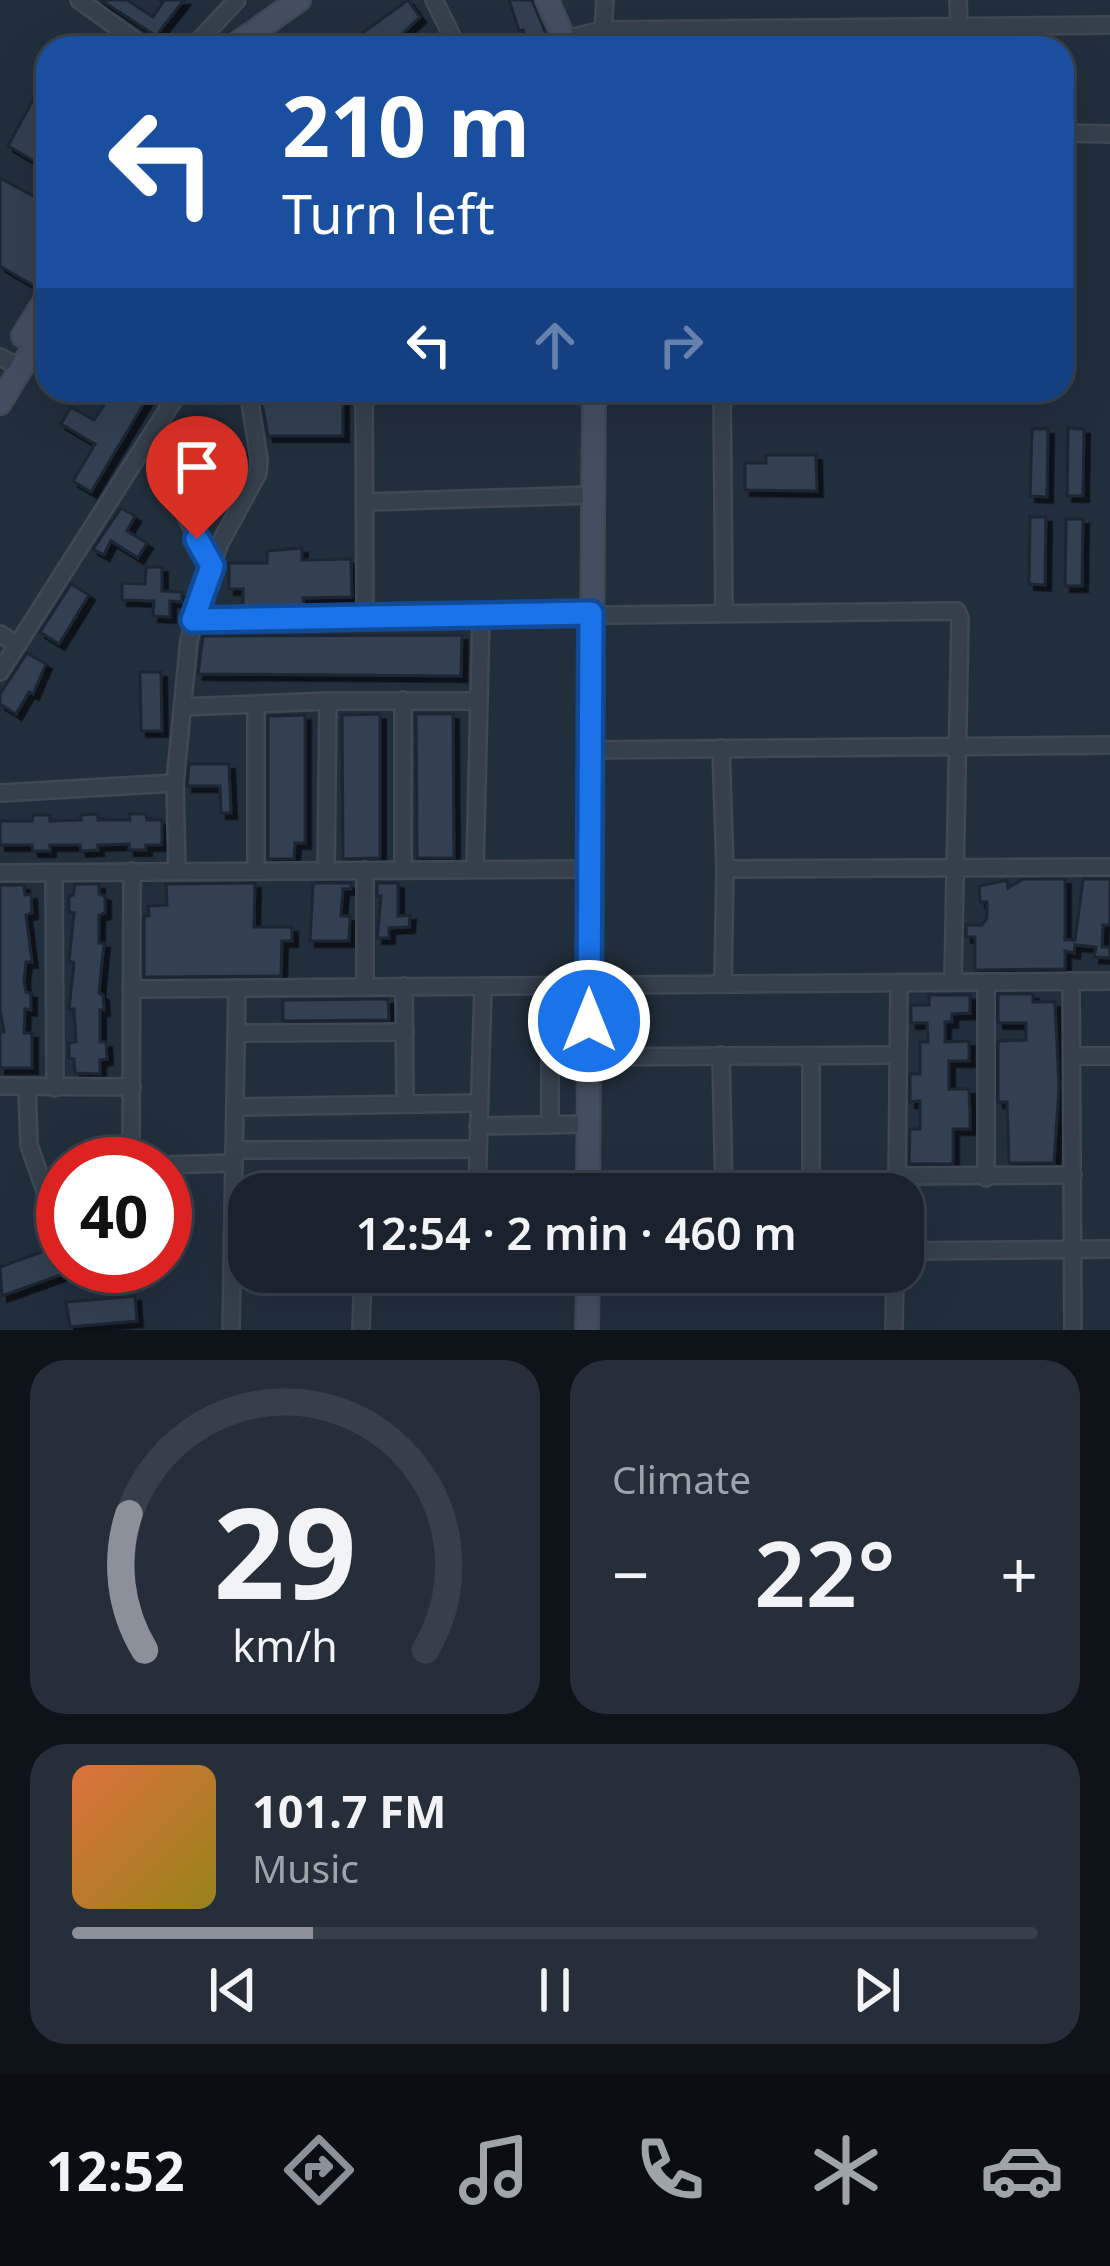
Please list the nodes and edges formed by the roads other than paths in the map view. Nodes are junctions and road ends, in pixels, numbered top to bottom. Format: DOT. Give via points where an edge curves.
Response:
graph roads {
  1 [pos="80,0"];
  2 [pos="237,0"];
  3 [pos="299,0"];
  4 [pos="320,0"];
  5 [pos="434,0"];
  6 [pos="548,0"];
  7 [pos="605,0"];
  8 [pos="958,0"];
  9 [pos="1110,25"];
  10 [pos="959,29"];
  11 [pos="604,30"];
  12 [pos="130,36"];
  13 [pos="203,36"];
  14 [pos="248,36"];
  15 [pos="270,36"];
  16 [pos="452,36"];
  17 [pos="564,36"];
  18 [pos="587,36"];
  19 [pos="959,36"];
  20 [pos="1074,133"];
  21 [pos="1110,134"];
  22 [pos="36,322"];
  23 [pos="7,365"];
  24 [pos="172,402"];
  25 [pos="250,402"];
  26 [pos="364,402"];
  27 [pos="594,402"];
  28 [pos="722,402"];
  29 [pos="0,403"];
  30 [pos="147,442"];
  31 [pos="594,495"];
  32 [pos="366,502"];
  33 [pos="212,566"];
  34 [pos="724,611"];
  35 [pos="591,613"];
  36 [pos="481,615"];
  37 [pos="364,617"];
  38 [pos="193,620"];
  39 [pos="0,634"];
  40 [pos="17,645"];
  41 [pos="0,672"];
  42 [pos="404,700"];
  43 [pos="328,701"];
  44 [pos="479,701"];
  45 [pos="256,704"];
  46 [pos="183,707"];
  47 [pos="956,745"];
  48 [pos="1110,745"];
  49 [pos="721,748"];
  50 [pos="590,750"];
  51 [pos="175,783"];
  52 [pos="0,793"];
  53 [pos="957,866"];
  54 [pos="1110,867"];
  55 [pos="475,868"];
  56 [pos="590,868"];
  57 [pos="725,868"];
  58 [pos="177,870"];
  59 [pos="364,870"];
  60 [pos="403,870"];
  61 [pos="256,871"];
  62 [pos="326,871"];
  63 [pos="131,872"];
  64 [pos="0,873"];
  65 [pos="54,873"];
  66 [pos="1071,981"];
  67 [pos="1110,981"];
  68 [pos="899,982"];
  69 [pos="953,982"];
  70 [pos="986,982"];
  71 [pos="723,984"];
  72 [pos="550,985"];
  73 [pos="589,985"];
  74 [pos="404,986"];
  75 [pos="483,986"];
  76 [pos="365,987"];
  77 [pos="237,988"];
  78 [pos="131,989"];
  79 [pos="405,1032"];
  80 [pos="236,1033"];
  81 [pos="721,1055"];
  82 [pos="897,1055"];
  83 [pos="1072,1056"];
  84 [pos="1110,1056"];
  85 [pos="589,1057"];
  86 [pos="812,1057"];
  87 [pos="0,1086"];
  88 [pos="27,1087"];
  89 [pos="55,1088"];
  90 [pos="132,1088"];
  91 [pos="405,1103"];
  92 [pos="478,1103"];
  93 [pos="235,1107"];
  94 [pos="588,1124"];
  95 [pos="550,1125"];
  96 [pos="478,1126"];
  97 [pos="131,1137"];
  98 [pos="477,1149"];
  99 [pos="234,1157"];
  100 [pos="192,1162"];
  101 [pos="36,1165"];
  102 [pos="236,1173"];
  103 [pos="477,1173"];
  104 [pos="588,1173"];
  105 [pos="724,1173"];
  106 [pos="811,1173"];
  107 [pos="897,1173"];
  108 [pos="1072,1175"];
  109 [pos="986,1178"];
  110 [pos="924,1183"];
  111 [pos="1073,1249"];
  112 [pos="1110,1249"];
  113 [pos="924,1251"];
  114 [pos="237,1293"];
  115 [pos="363,1293"];
  116 [pos="588,1293"];
  117 [pos="894,1293"];
  118 [pos="231,1330"];
  119 [pos="361,1330"];
  120 [pos="587,1330"];
  121 [pos="893,1330"];
  122 [pos="1073,1330"];
  1 -- 12 [label="street"];
  2 -- 13 [label="street"];
  3 -- 14 [label="street"];
  4 -- 15 [label="street"];
  5 -- 16 [label="street"];
  6 -- 17 [label="street"];
  7 -- 11 [label="street"];
  8 -- 10 [label="street"];
  9 -- 10 [label="street"];
  10 -- 11 [label="street"];
  10 -- 19 [label="street"];
  11 -- 18 [label="street"];
  20 -- 21 [label="street"];
  22 -- 23 [label="street"];
  23 -- 29 [label="street"];
  24 -- 30 [label="street"];
  25 -- 33 [label="street" via="257,472"];
  26 -- 32 [label="street"];
  27 -- 31 [label="street"];
  28 -- 34 [label="street"];
  30 -- 33 [label="street"];
  30 -- 40 [label="street"];
  31 -- 32 [label="street"];
  31 -- 35 [label="street"];
  32 -- 37 [label="street"];
  33 -- 38 [label="street"];
  34 -- 35 [label="street"];
  34 -- 47 [label="street" via="957,611"];
  35 -- 36 [label="street"];
  35 -- 50 [label="street"];
  36 -- 37 [label="street"];
  36 -- 44 [label="street"];
  37 -- 38 [label="street"];
  38 -- 46 [label="street"];
  39 -- 40 [label="street"];
  40 -- 41 [label="street"];
  42 -- 43 [label="street"];
  42 -- 44 [label="street"];
  42 -- 60 [label="street"];
  43 -- 45 [label="street"];
  43 -- 62 [label="street"];
  44 -- 55 [label="street"];
  45 -- 46 [label="street"];
  45 -- 61 [label="street"];
  46 -- 51 [label="street"];
  47 -- 48 [label="street"];
  47 -- 49 [label="street"];
  47 -- 53 [label="street"];
  49 -- 50 [label="street"];
  49 -- 57 [label="street"];
  50 -- 56 [label="street"];
  51 -- 52 [label="street"];
  51 -- 58 [label="street"];
  53 -- 54 [label="street"];
  53 -- 57 [label="street"];
  53 -- 69 [label="street"];
  55 -- 56 [label="street"];
  55 -- 60 [label="street"];
  56 -- 73 [label="street"];
  57 -- 71 [label="street"];
  58 -- 61 [label="street"];
  58 -- 63 [label="street"];
  59 -- 60 [label="street"];
  59 -- 62 [label="street"];
  59 -- 76 [label="street"];
  61 -- 62 [label="street"];
  63 -- 65 [label="street"];
  63 -- 78 [label="street"];
  64 -- 65 [label="street"];
  65 -- 89 [label="street"];
  66 -- 67 [label="street"];
  66 -- 70 [label="street"];
  66 -- 83 [label="street"];
  68 -- 69 [label="street"];
  68 -- 71 [label="street"];
  68 -- 82 [label="street"];
  69 -- 70 [label="street"];
  70 -- 109 [label="street"];
  71 -- 73 [label="street"];
  72 -- 73 [label="street"];
  72 -- 75 [label="street"];
  72 -- 95 [label="street"];
  73 -- 85 [label="street"];
  74 -- 75 [label="street"];
  74 -- 76 [label="street"];
  74 -- 79 [label="street"];
  75 -- 92 [label="street"];
  76 -- 77 [label="street"];
  77 -- 78 [label="street"];
  77 -- 80 [label="street"];
  78 -- 90 [label="street"];
  79 -- 80 [label="street"];
  79 -- 91 [label="street"];
  80 -- 93 [label="street"];
  81 -- 85 [label="street"];
  81 -- 86 [label="street"];
  81 -- 105 [label="street"];
  82 -- 86 [label="street"];
  82 -- 107 [label="street"];
  83 -- 84 [label="street"];
  83 -- 108 [label="street"];
  85 -- 94 [label="street"];
  86 -- 106 [label="street"];
  87 -- 88 [label="street"];
  88 -- 89 [label="street"];
  88 -- 101 [label="street"];
  89 -- 90 [label="street"];
  90 -- 97 [label="street"];
  91 -- 92 [label="street"];
  91 -- 93 [label="street"];
  92 -- 96 [label="street"];
  93 -- 99 [label="street"];
  94 -- 95 [label="street"];
  94 -- 104 [label="street"];
  95 -- 96 [label="street"];
  96 -- 98 [label="street"];
  98 -- 99 [label="street"];
  98 -- 103 [label="street"];
  99 -- 100 [label="street"];
  99 -- 102 [label="street"];
  108 -- 109 [label="street"];
  108 -- 111 [label="street"];
  109 -- 110 [label="street"];
  111 -- 112 [label="street"];
  111 -- 113 [label="street"];
  111 -- 122 [label="street"];
  114 -- 118 [label="street"];
  115 -- 119 [label="street"];
  116 -- 120 [label="street"];
  117 -- 121 [label="street"];
}
